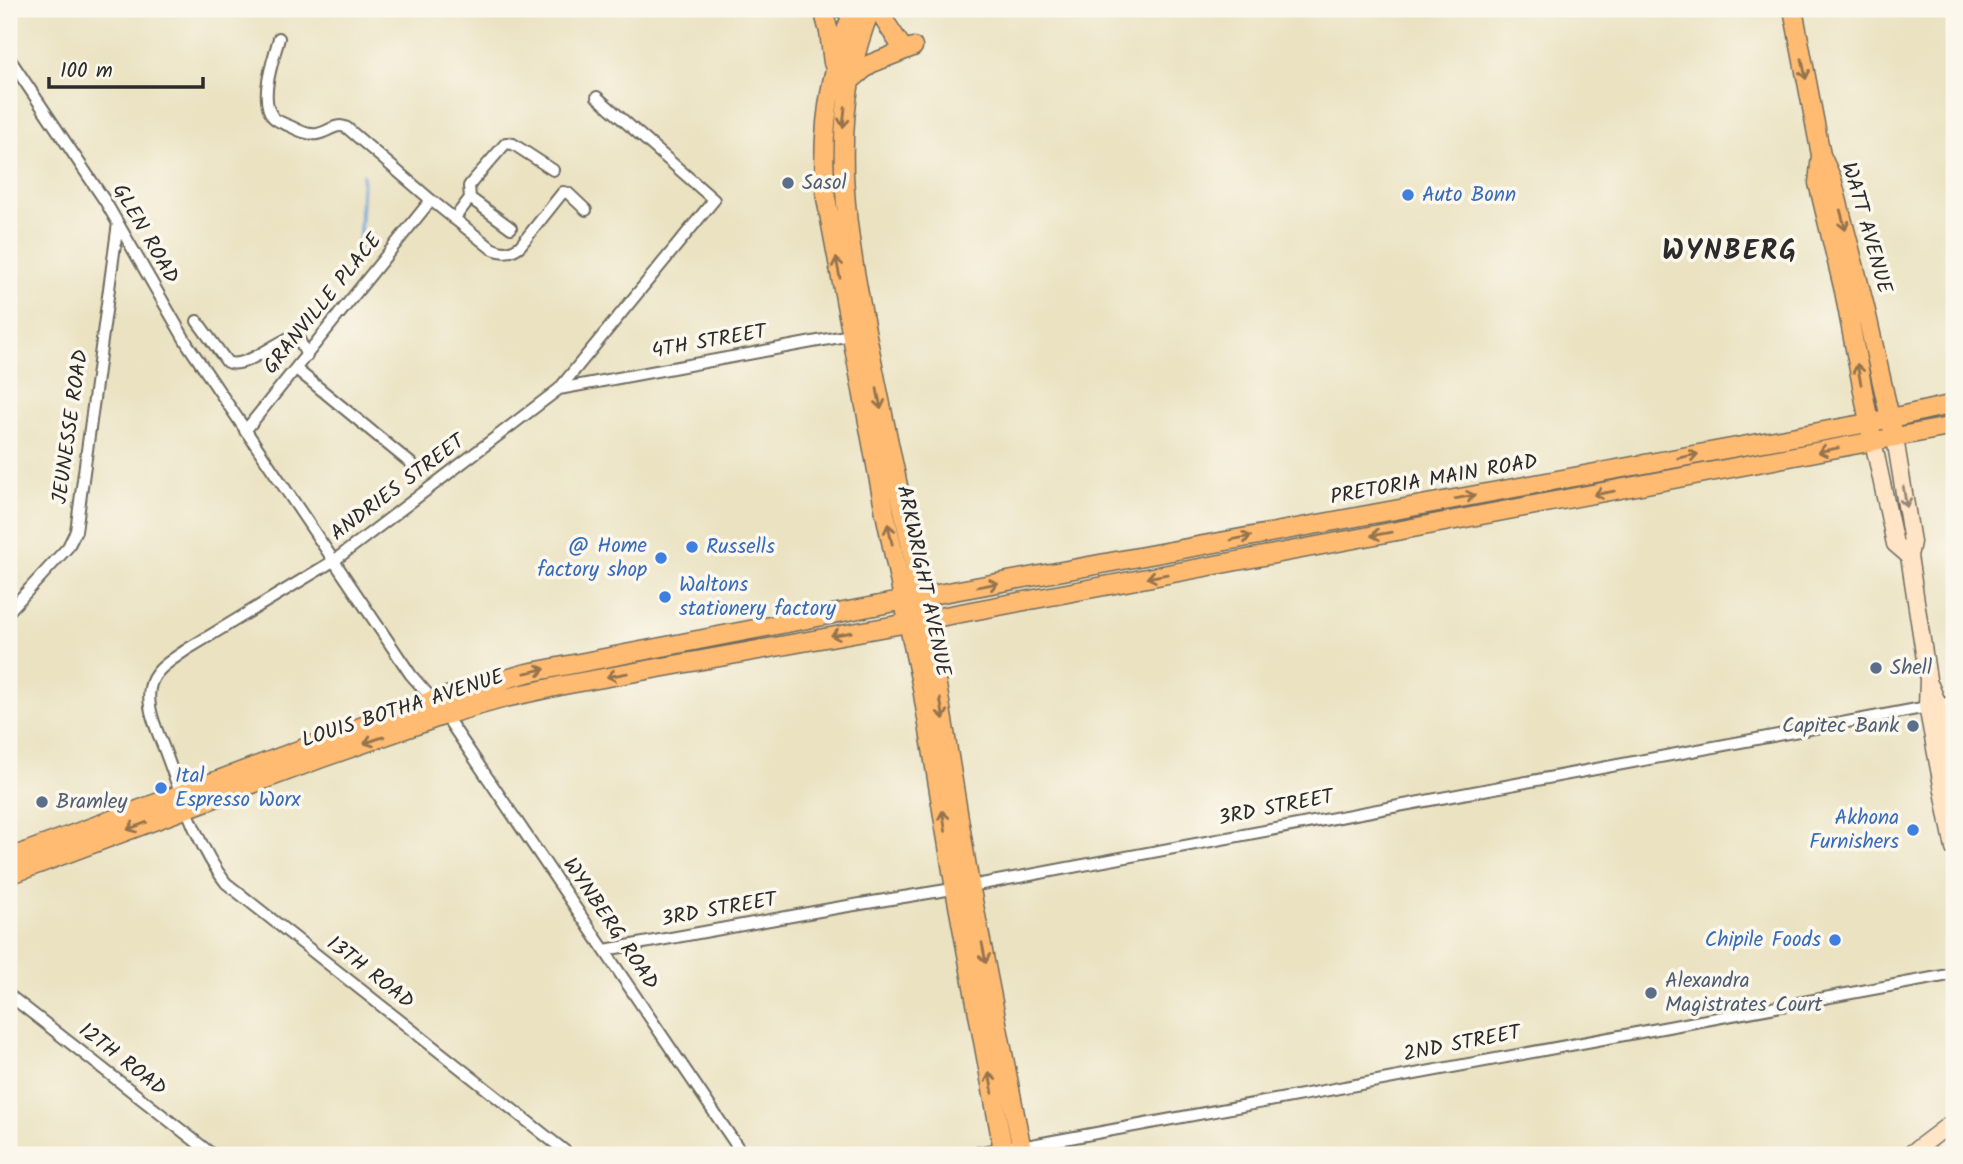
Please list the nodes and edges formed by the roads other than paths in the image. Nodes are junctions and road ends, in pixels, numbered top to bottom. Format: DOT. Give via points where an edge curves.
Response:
graph roads {
  1 [pos="823,9"];
  2 [pos="871,9"];
  3 [pos="880,9"];
  4 [pos="1793,9"];
  5 [pos="851,15"];
  6 [pos="279,38"];
  7 [pos="9,58"];
  8 [pos="841,78"];
  9 [pos="597,97"];
  10 [pos="553,170"];
  11 [pos="470,198"];
  12 [pos="431,200"];
  13 [pos="586,210"];
  14 [pos="454,219"];
  15 [pos="118,223"];
  16 [pos="511,228"];
  17 [pos="1848,274"];
  18 [pos="197,321"];
  19 [pos="859,334"];
  20 [pos="307,356"];
  21 [pos="296,369"];
  22 [pos="559,389"];
  23 [pos="1954,404"];
  24 [pos="1890,417"];
  25 [pos="1868,423"];
  26 [pos="1954,426"];
  27 [pos="245,431"];
  28 [pos="1895,438"];
  29 [pos="1873,441"];
  30 [pos="419,470"];
  31 [pos="1909,556"];
  32 [pos="335,560"];
  33 [pos="915,572"];
  34 [pos="951,592"];
  35 [pos="912,599"];
  36 [pos="9,611"];
  37 [pos="955,613"];
  38 [pos="917,621"];
  39 [pos="929,645"];
  40 [pos="411,675"];
  41 [pos="433,700"];
  42 [pos="1940,704"];
  43 [pos="404,711"];
  44 [pos="445,715"];
  45 [pos="1954,776"];
  46 [pos="183,801"];
  47 [pos="1954,849"];
  48 [pos="9,858"];
  49 [pos="9,875"];
  50 [pos="963,887"];
  51 [pos="605,950"];
  52 [pos="1954,974"];
  53 [pos="9,995"];
  54 [pos="1954,1121"];
  55 [pos="1022,1151"];
  56 [pos="1003,1153"];
  57 [pos="213,1155"];
  58 [pos="570,1155"];
  59 [pos="743,1155"];
  60 [pos="978,1155"];
  61 [pos="1909,1155"];
  1 -- 8 [label="main road"];
  2 -- 5 [label="main road, ARKWRIGHT AVENUE"];
  3 -- 8 [label="main road" via="906,46"];
  4 -- 17 [label="main road, WATT AVENUE, one-way" via="1821,155 1818,183"];
  5 -- 8 [label="main road, ARKWRIGHT AVENUE"];
  6 -- 12 [label="street" via="266,93 272,116 312,135 342,125"];
  7 -- 15 [label="street, GLEN ROAD"];
  8 -- 19 [label="main road, ARKWRIGHT AVENUE" via="842,174"];
  9 -- 22 [label="street, ANDRIES STREET" via="714,200"];
  10 -- 11 [label="street" via="506,143 469,186"];
  11 -- 14 [label="street"];
  11 -- 16 [label="street"];
  12 -- 14 [label="street"];
  12 -- 20 [label="street, GRANVILLE PLACE"];
  13 -- 14 [label="street" via="563,192 527,240 502,253"];
  15 -- 27 [label="street, GLEN ROAD" via="164,306"];
  15 -- 36 [label="street, JEUNESSE ROAD" via="76,531 68,547"];
  17 -- 24 [label="main road, WATT AVENUE"];
  25 -- 17 [label="main road, WATT AVENUE, one-way"];
  18 -- 20 [label="street" via="232,364 293,336"];
  19 -- 22 [label="street, 4TH STREET"];
  19 -- 33 [label="main road, ARKWRIGHT AVENUE, one-way"];
  35 -- 19 [label="main road, ARKWRIGHT AVENUE, one-way"];
  20 -- 21 [label="street, GRANVILLE PLACE"];
  21 -- 27 [label="street, GRANVILLE PLACE"];
  21 -- 30 [label="street"];
  22 -- 32 [label="street, ANDRIES STREET"];
  23 -- 24 [label="main road, PRETORIA MAIN ROAD"];
  24 -- 25 [label="main road, PRETORIA MAIN ROAD"];
  24 -- 28 [label="main road, WATT AVENUE"];
  25 -- 29 [label="main road, WATT AVENUE"];
  34 -- 25 [label="main road, PRETORIA MAIN ROAD, one-way"];
  26 -- 28 [label="main road, PRETORIA MAIN ROAD"];
  27 -- 32 [label="street"];
  28 -- 29 [label="main road, PRETORIA MAIN ROAD"];
  28 -- 31 [label="street, WATT AVENUE, one-way" via="1912,542"];
  29 -- 31 [label="street, WATT AVENUE" via="1895,544"];
  29 -- 37 [label="main road, PRETORIA MAIN ROAD, one-way"];
  31 -- 42 [label="street, WATT AVENUE" via="1928,679"];
  32 -- 40 [label="street"];
  32 -- 46 [label="street, ANDRIES STREET" via="186,650 157,673 150,688 151,709"];
  33 -- 34 [label="main road"];
  33 -- 35 [label="main road, ARKWRIGHT AVENUE"];
  34 -- 35 [label="main road, PRETORIA MAIN ROAD"];
  35 -- 38 [label="main road, ARKWRIGHT AVENUE"];
  41 -- 35 [label="main road, LOUIS BOTHA AVENUE, one-way" via="538,670"];
  37 -- 38 [label="main road, PRETORIA MAIN ROAD"];
  37 -- 39 [label="main road"];
  38 -- 39 [label="main road, ARKWRIGHT AVENUE"];
  38 -- 44 [label="main road, LOUIS BOTHA AVENUE, one-way" via="564,685"];
  50 -- 38 [label="main road, ARKWRIGHT AVENUE, one-way" via="924,700"];
  39 -- 50 [label="main road, ARKWRIGHT AVENUE, one-way" via="943,718"];
  40 -- 41 [label="street"];
  40 -- 43 [label="street" via="415,697"];
  41 -- 43 [label="main road, LOUIS BOTHA AVENUE"];
  42 -- 45 [label="street, WATT AVENUE"];
  42 -- 47 [label="street, WATT AVENUE"];
  42 -- 50 [label="street, 3RD STREET"];
  43 -- 46 [label="main road, LOUIS BOTHA AVENUE"];
  44 -- 46 [label="main road, LOUIS BOTHA AVENUE, one-way"];
  44 -- 51 [label="street, WYNBERG ROAD"];
  46 -- 48 [label="main road, LOUIS BOTHA AVENUE"];
  46 -- 49 [label="main road, LOUIS BOTHA AVENUE, one-way"];
  46 -- 58 [label="street, 13TH ROAD" via="226,883"];
  50 -- 51 [label="street, 3RD STREET"];
  50 -- 55 [label="main road, ARKWRIGHT AVENUE, one-way"];
  56 -- 50 [label="main road, ARKWRIGHT AVENUE, one-way"];
  51 -- 59 [label="street, WYNBERG ROAD"];
  52 -- 55 [label="street, 2ND STREET"];
  53 -- 57 [label="street, 12TH ROAD"];
  54 -- 61 [label="street"];
  55 -- 56 [label="street, 2ND STREET"];
  56 -- 60 [label="street, 2ND STREET"];
}
